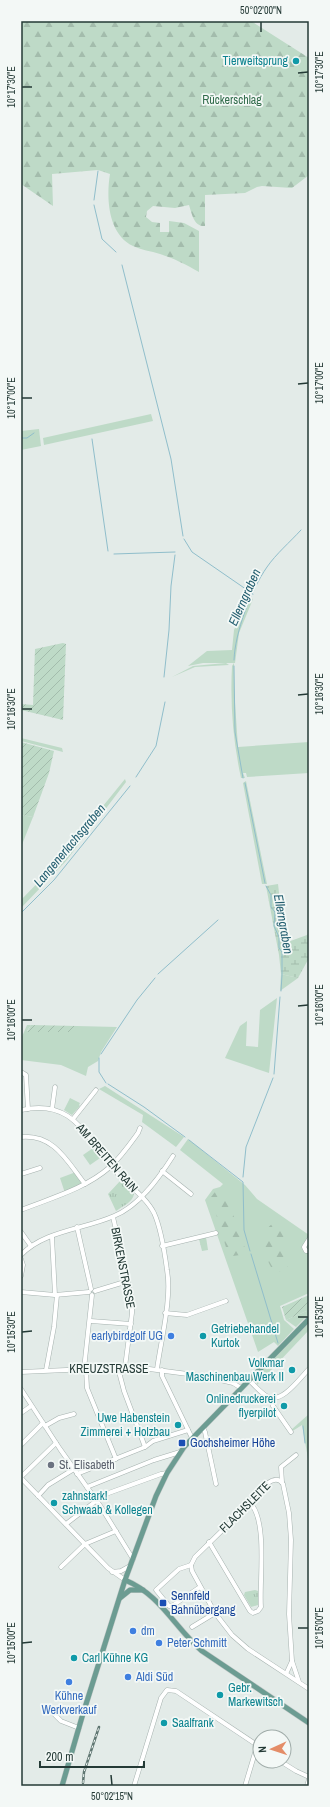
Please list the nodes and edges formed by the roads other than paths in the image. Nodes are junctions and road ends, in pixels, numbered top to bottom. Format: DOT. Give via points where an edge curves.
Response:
graph roads {
  1 [pos="21,1072"];
  2 [pos="55,1087"];
  3 [pos="96,1090"];
  4 [pos="28,1109"];
  5 [pos="52,1109"];
  6 [pos="21,1110"];
  7 [pos="73,1119"];
  8 [pos="140,1128"];
  9 [pos="21,1137"];
  10 [pos="173,1156"];
  11 [pos="111,1166"];
  12 [pos="40,1168"];
  13 [pos="162,1171"];
  14 [pos="21,1174"];
  15 [pos="85,1184"];
  16 [pos="191,1194"];
  17 [pos="140,1197"];
  18 [pos="21,1210"];
  19 [pos="113,1217"];
  20 [pos="77,1227"];
  21 [pos="21,1232"];
  22 [pos="216,1233"];
  23 [pos="52,1237"];
  24 [pos="309,1239"];
  25 [pos="31,1246"];
  26 [pos="162,1246"];
  27 [pos="309,1251"];
  28 [pos="21,1255"];
  29 [pos="21,1259"];
  30 [pos="21,1276"];
  31 [pos="128,1281"];
  32 [pos="21,1292"];
  33 [pos="92,1292"];
  34 [pos="56,1295"];
  35 [pos="226,1302"];
  36 [pos="165,1313"];
  37 [pos="309,1319"];
  38 [pos="91,1321"];
  39 [pos="131,1324"];
  40 [pos="125,1367"];
  41 [pos="118,1368"];
  42 [pos="85,1369"];
  43 [pos="309,1369"];
  44 [pos="46,1370"];
  45 [pos="159,1370"];
  46 [pos="21,1372"];
  47 [pos="249,1380"];
  48 [pos="241,1388"];
  49 [pos="21,1389"];
  50 [pos="270,1397"];
  51 [pos="31,1406"];
  52 [pos="21,1413"];
  53 [pos="74,1414"];
  54 [pos="44,1424"];
  55 [pos="203,1428"];
  56 [pos="188,1430"];
  57 [pos="291,1432"];
  58 [pos="192,1438"];
  59 [pos="56,1443"];
  60 [pos="21,1444"];
  61 [pos="145,1447"];
  62 [pos="180,1452"];
  63 [pos="296,1455"];
  64 [pos="116,1458"];
  65 [pos="74,1469"];
  66 [pos="167,1473"];
  67 [pos="77,1474"];
  68 [pos="21,1477"];
  69 [pos="282,1482"];
  70 [pos="216,1484"];
  71 [pos="87,1487"];
  72 [pos="38,1496"];
  73 [pos="96,1499"];
  74 [pos="250,1503"];
  75 [pos="66,1524"];
  76 [pos="116,1531"];
  77 [pos="209,1542"];
  78 [pos="84,1544"];
  79 [pos="133,1559"];
  80 [pos="130,1565"];
  81 [pos="191,1565"];
  82 [pos="62,1567"];
  83 [pos="112,1572"];
  84 [pos="125,1580"];
  85 [pos="200,1587"];
  86 [pos="144,1590"];
  87 [pos="120,1598"];
  88 [pos="215,1613"];
  89 [pos="192,1627"];
  90 [pos="292,1661"];
  91 [pos="286,1674"];
  92 [pos="299,1683"];
  93 [pos="309,1689"];
  94 [pos="47,1707"];
  95 [pos="309,1723"];
  96 [pos="78,1728"];
  97 [pos="252,1742"];
  98 [pos="252,1763"];
  99 [pos="292,1768"];
  100 [pos="309,1778"];
  101 [pos="62,1786"];
  102 [pos="134,1786"];
  103 [pos="244,1786"];
  104 [pos="307,1786"];
  1 -- 4 [label="street" via="26,1075"];
  2 -- 5 [label="street"];
  3 -- 7 [label="street, AM BREITEN RAIN"];
  4 -- 5 [label="street, AM BREITEN RAIN"];
  4 -- 6 [label="street, AM BREITEN RAIN"];
  5 -- 7 [label="street, AM BREITEN RAIN"];
  7 -- 11 [label="street, AM BREITEN RAIN"];
  8 -- 11 [label="street"];
  9 -- 15 [label="street" via="38,1137 51,1143"];
  10 -- 13 [label="street"];
  11 -- 15 [label="street"];
  11 -- 17 [label="street, AM BREITEN RAIN"];
  12 -- 14 [label="street"];
  13 -- 16 [label="street"];
  13 -- 17 [label="street"];
  15 -- 18 [label="street"];
  17 -- 19 [label="street"];
  17 -- 26 [label="street, AM BREITEN RAIN" via="155,1215"];
  19 -- 20 [label="street"];
  19 -- 31 [label="street, BIRKENSTRASSE"];
  20 -- 23 [label="street"];
  20 -- 33 [label="street"];
  21 -- 25 [label="street"];
  22 -- 26 [label="street"];
  23 -- 25 [label="street"];
  23 -- 34 [label="street"];
  24 -- 27 [label="street" via="304,1247"];
  25 -- 28 [label="street"];
  26 -- 36 [label="street, AM BREITEN RAIN" via="168,1270"];
  29 -- 30 [label="street"];
  31 -- 33 [label="street"];
  31 -- 39 [label="street, BIRKENSTRASSE" via="132,1300"];
  32 -- 34 [label="street"];
  33 -- 34 [label="street"];
  33 -- 38 [label="street"];
  34 -- 44 [label="street" via="54,1327"];
  35 -- 36 [label="street" via="187,1315"];
  36 -- 45 [label="street, AM BREITEN RAIN"];
  37 -- 47 [label="main road"];
  38 -- 39 [label="street"];
  38 -- 42 [label="street"];
  39 -- 40 [label="street, BIRKENSTRASSE"];
  40 -- 41 [label="street, KREUZSTRASSE"];
  40 -- 45 [label="street, KREUZSTRASSE"];
  41 -- 42 [label="street, KREUZSTRASSE"];
  41 -- 61 [label="street"];
  42 -- 44 [label="street, KREUZSTRASSE"];
  42 -- 64 [label="street" via="87,1388"];
  43 -- 50 [label="street" via="283,1395 277,1398"];
  44 -- 46 [label="street, KREUZSTRASSE"];
  45 -- 48 [label="street, KREUZSTRASSE" via="203,1376 229,1382"];
  45 -- 56 [label="street"];
  47 -- 48 [label="main road"];
  47 -- 50 [label="street"];
  48 -- 55 [label="main road"];
  49 -- 51 [label="street"];
  50 -- 57 [label="street" via="273,1406"];
  51 -- 52 [label="street"];
  51 -- 54 [label="street"];
  53 -- 54 [label="street"];
  54 -- 59 [label="street"];
  54 -- 60 [label="street"];
  55 -- 58 [label="main road"];
  55 -- 70 [label="street"];
  56 -- 58 [label="street"];
  56 -- 61 [label="street"];
  58 -- 62 [label="main road"];
  59 -- 65 [label="street"];
  59 -- 68 [label="street"];
  61 -- 64 [label="street"];
  62 -- 66 [label="main road"];
  62 -- 71 [label="street"];
  63 -- 69 [label="street" via="281,1467"];
  64 -- 67 [label="street"];
  65 -- 67 [label="street"];
  65 -- 72 [label="street" via="48,1485"];
  66 -- 73 [label="street"];
  66 -- 79 [label="main road"];
  67 -- 71 [label="street"];
  68 -- 72 [label="street"];
  69 -- 74 [label="street, FLACHSLEITE" via="270,1481"];
  69 -- 90 [label="street, FLACHSLEITE" via="288,1502 290,1524 289,1614"];
  71 -- 73 [label="street"];
  72 -- 75 [label="street"];
  73 -- 75 [label="street"];
  73 -- 76 [label="street"];
  74 -- 77 [label="street, FLACHSLEITE"];
  74 -- 77 [label="street" via="256,1510 260,1529 261,1607 258,1611 250,1611"];
  75 -- 78 [label="street"];
  76 -- 78 [label="street"];
  76 -- 79 [label="street"];
  77 -- 81 [label="street, FLACHSLEITE"];
  78 -- 82 [label="street"];
  78 -- 83 [label="street"];
  79 -- 80 [label="main road"];
  80 -- 83 [label="street" via="122,1571"];
  80 -- 84 [label="main road"];
  81 -- 85 [label="street"];
  81 -- 85 [label="street" via="179,1569 156,1590 169,1606 172,1606"];
  83 -- 84 [label="street"];
  84 -- 86 [label="main road"];
  84 -- 87 [label="main road"];
  85 -- 88 [label="street"];
  86 -- 87 [label="main road" via="129,1590"];
  86 -- 95 [label="main road" via="160,1604 187,1638 202,1652"];
  87 -- 96 [label="main road"];
  88 -- 89 [label="street"];
  88 -- 91 [label="street" via="240,1642"];
  90 -- 91 [label="street, FLACHSLEITE"];
  90 -- 92 [label="street, FLACHSLEITE"];
  91 -- 92 [label="street"];
  92 -- 93 [label="street"];
  94 -- 96 [label="street" via="61,1721"];
  96 -- 101 [label="main road"];
  97 -- 102 [label="street" via="176,1691 167,1690 161,1698"];
  98 -- 103 [label="street"];
  99 -- 100 [label="street"];
  100 -- 104 [label="street"];
}
